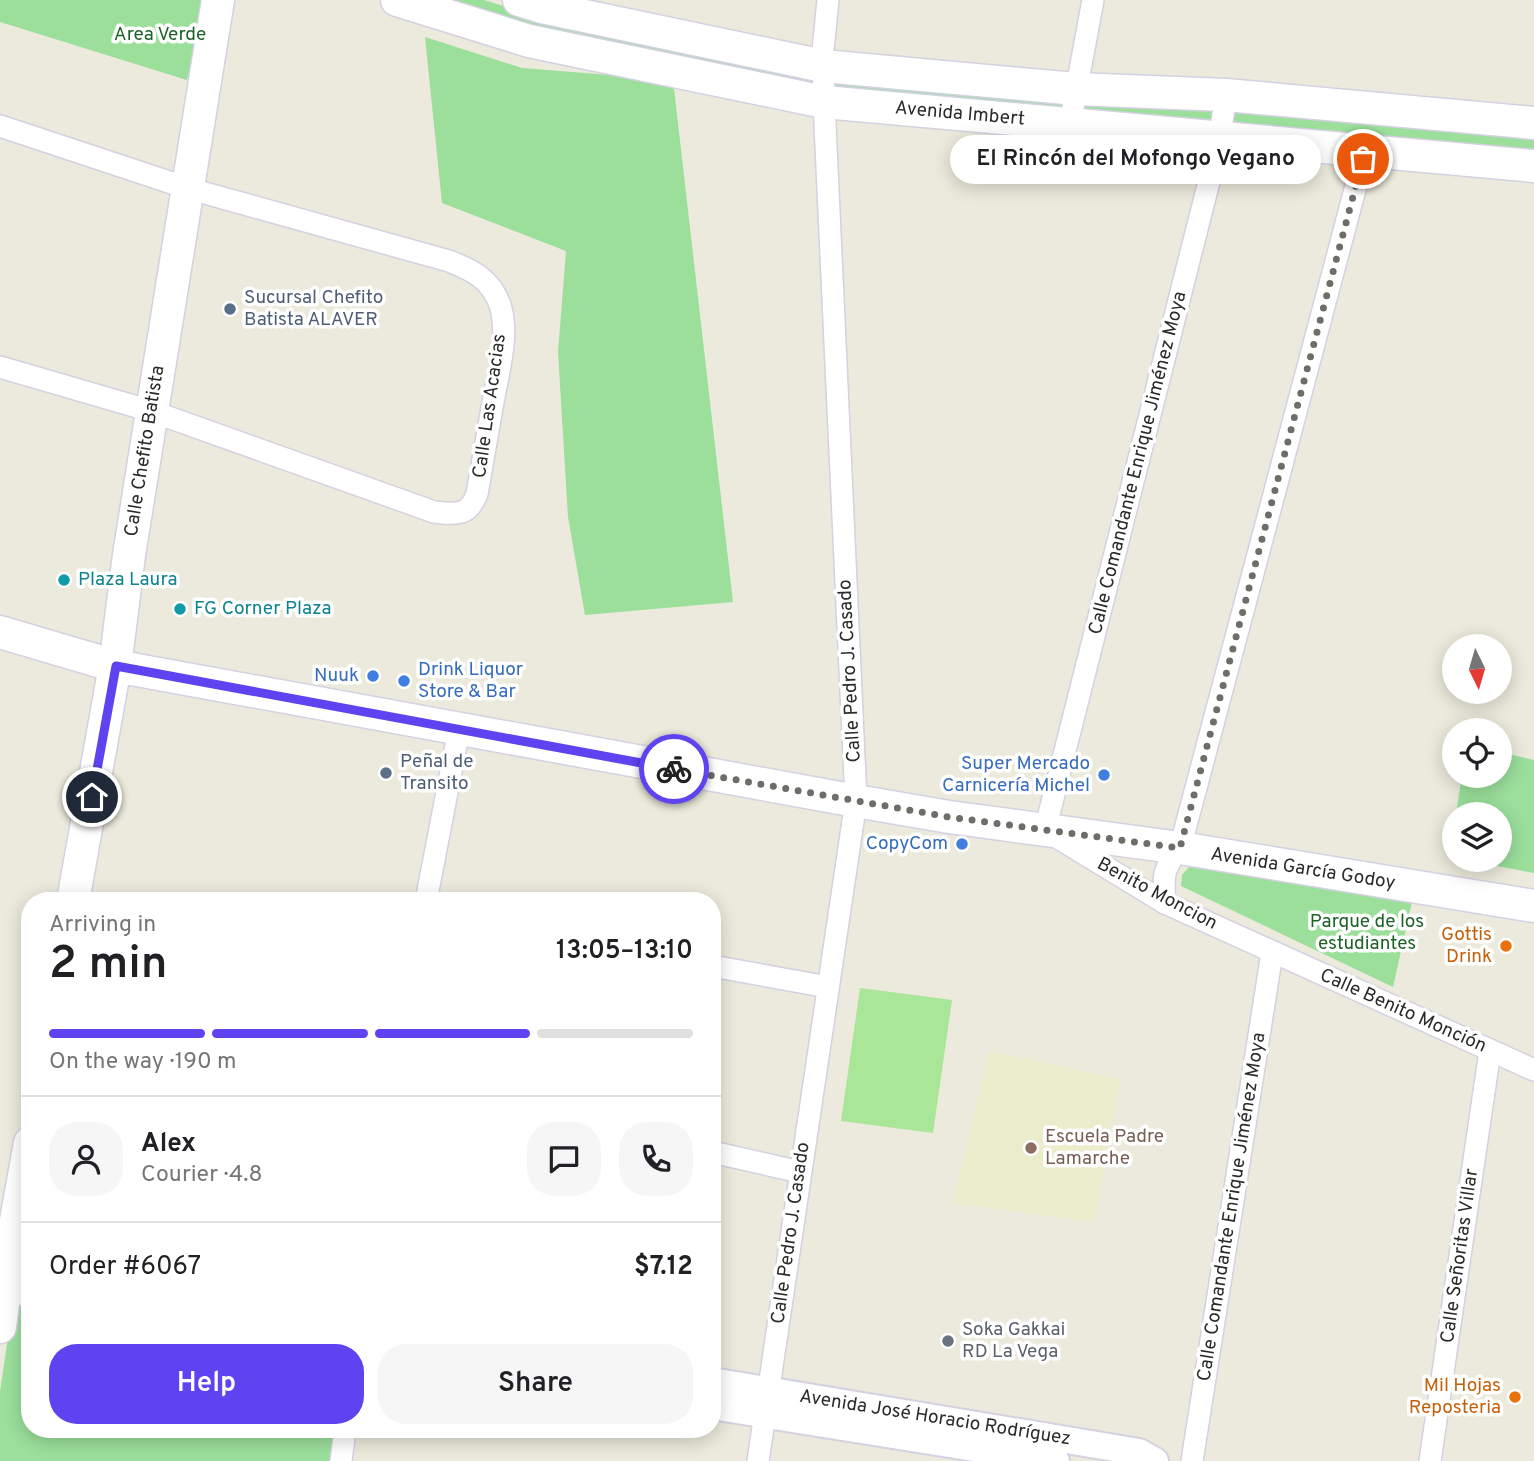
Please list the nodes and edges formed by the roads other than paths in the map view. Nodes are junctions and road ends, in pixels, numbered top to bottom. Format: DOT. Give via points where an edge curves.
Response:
graph roads {
  1 [pos="218,0"];
  2 [pos="397,0"];
  3 [pos="519,0"];
  4 [pos="828,0"];
  5 [pos="1093,0"];
  6 [pos="823,66"];
  7 [pos="1076,89"];
  8 [pos="1226,95"];
  9 [pos="824,102"];
  10 [pos="1534,123"];
  11 [pos="1070,124"];
  12 [pos="0,126"];
  13 [pos="1220,137"];
  14 [pos="1365,152"];
  15 [pos="1534,166"];
  16 [pos="187,188"];
  17 [pos="0,367"];
  18 [pos="151,411"];
  19 [pos="0,632"];
  20 [pos="116,666"];
  21 [pos="458,730"];
  22 [pos="856,801"];
  23 [pos="1045,830"];
  24 [pos="1180,848"];
  25 [pos="75,892"];
  26 [pos="428,892"];
  27 [pos="1166,903"];
  28 [pos="1534,906"];
  29 [pos="1272,953"];
  30 [pos="721,968"];
  31 [pos="828,987"];
  32 [pos="1490,1051"];
  33 [pos="1534,1070"];
  34 [pos="721,1154"];
  35 [pos="800,1172"];
  36 [pos="21,1210"];
  37 [pos="12,1278"];
  38 [pos="0,1327"];
  39 [pos="721,1384"];
  40 [pos="767,1402"];
  41 [pos="721,1405"];
  42 [pos="344,1438"];
  43 [pos="341,1461"];
  44 [pos="758,1461"];
  45 [pos="1056,1461"];
  46 [pos="1155,1461"];
  47 [pos="1192,1461"];
  48 [pos="1430,1461"];
  1 -- 16 [label="main road, Calle Chefito Batista"];
  2 -- 9 [label="main road, Avenida Imbert" via="529,41"];
  3 -- 6 [label="main road, Avenida Imbert"];
  4 -- 6 [label="street, Calle Pedro J. Casado"];
  5 -- 7 [label="street"];
  6 -- 7 [label="main road, Avenida Imbert"];
  6 -- 9 [label="street, Calle Pedro J. Casado"];
  7 -- 8 [label="main road, Avenida Imbert"];
  7 -- 11 [label="street"];
  8 -- 10 [label="main road, Avenida Imbert"];
  8 -- 13 [label="street, Calle Comandante Enrique Jiménez Moya"];
  9 -- 11 [label="main road, Avenida Imbert"];
  9 -- 22 [label="street, Calle Pedro J. Casado"];
  11 -- 13 [label="main road, Avenida Imbert"];
  12 -- 16 [label="street, Calle Las Acacias"];
  13 -- 14 [label="main road, Avenida Imbert"];
  13 -- 23 [label="street, Calle Comandante Enrique Jiménez Moya"];
  14 -- 15 [label="main road, Avenida Imbert"];
  14 -- 24 [label="street"];
  16 -- 18 [label="main road, Calle Chefito Batista"];
  16 -- 18 [label="street, Calle Las Acacias" via="476,272 500,305 499,371 477,494 464,512 434,512"];
  17 -- 18 [label="street, Calle Las Acacias"];
  18 -- 20 [label="main road, Calle Chefito Batista"];
  19 -- 20 [label="main road, Avenida García Godoy"];
  20 -- 21 [label="main road, Avenida García Godoy"];
  20 -- 25 [label="main road, Calle Chefito Batista"];
  21 -- 22 [label="main road, Avenida García Godoy"];
  21 -- 26 [label="street"];
  22 -- 23 [label="main road, Avenida García Godoy"];
  22 -- 31 [label="street, Calle Pedro J. Casado"];
  23 -- 24 [label="main road, Avenida García Godoy"];
  23 -- 27 [label="street, Benito Moncion"];
  24 -- 27 [label="street" via="1167,863 1163,878"];
  24 -- 28 [label="main road, Avenida García Godoy"];
  27 -- 29 [label="street, Benito Moncion"];
  29 -- 32 [label="street, Calle Benito Monción"];
  29 -- 47 [label="street, Calle Comandante Enrique Jiménez Moya"];
  30 -- 31 [label="street"];
  31 -- 35 [label="street, Calle Pedro J. Casado"];
  32 -- 33 [label="street, Calle Benito Monción"];
  32 -- 48 [label="street, Calle Señoritas Villar"];
  34 -- 35 [label="street"];
  35 -- 40 [label="street, Calle Pedro J. Casado"];
  36 -- 37 [label="main road"];
  37 -- 38 [label="main road"];
  39 -- 40 [label="street, Avenida José Horacio Rodríguez"];
  40 -- 41 [label="street, Avenida José Horacio Rodríguez"];
  40 -- 44 [label="street, Calle Pedro J. Casado"];
  40 -- 45 [label="street, Avenida José Horacio Rodríguez"];
  40 -- 46 [label="street, Avenida José Horacio Rodríguez" via="1139,1452"];
  42 -- 43 [label="street"];
}
